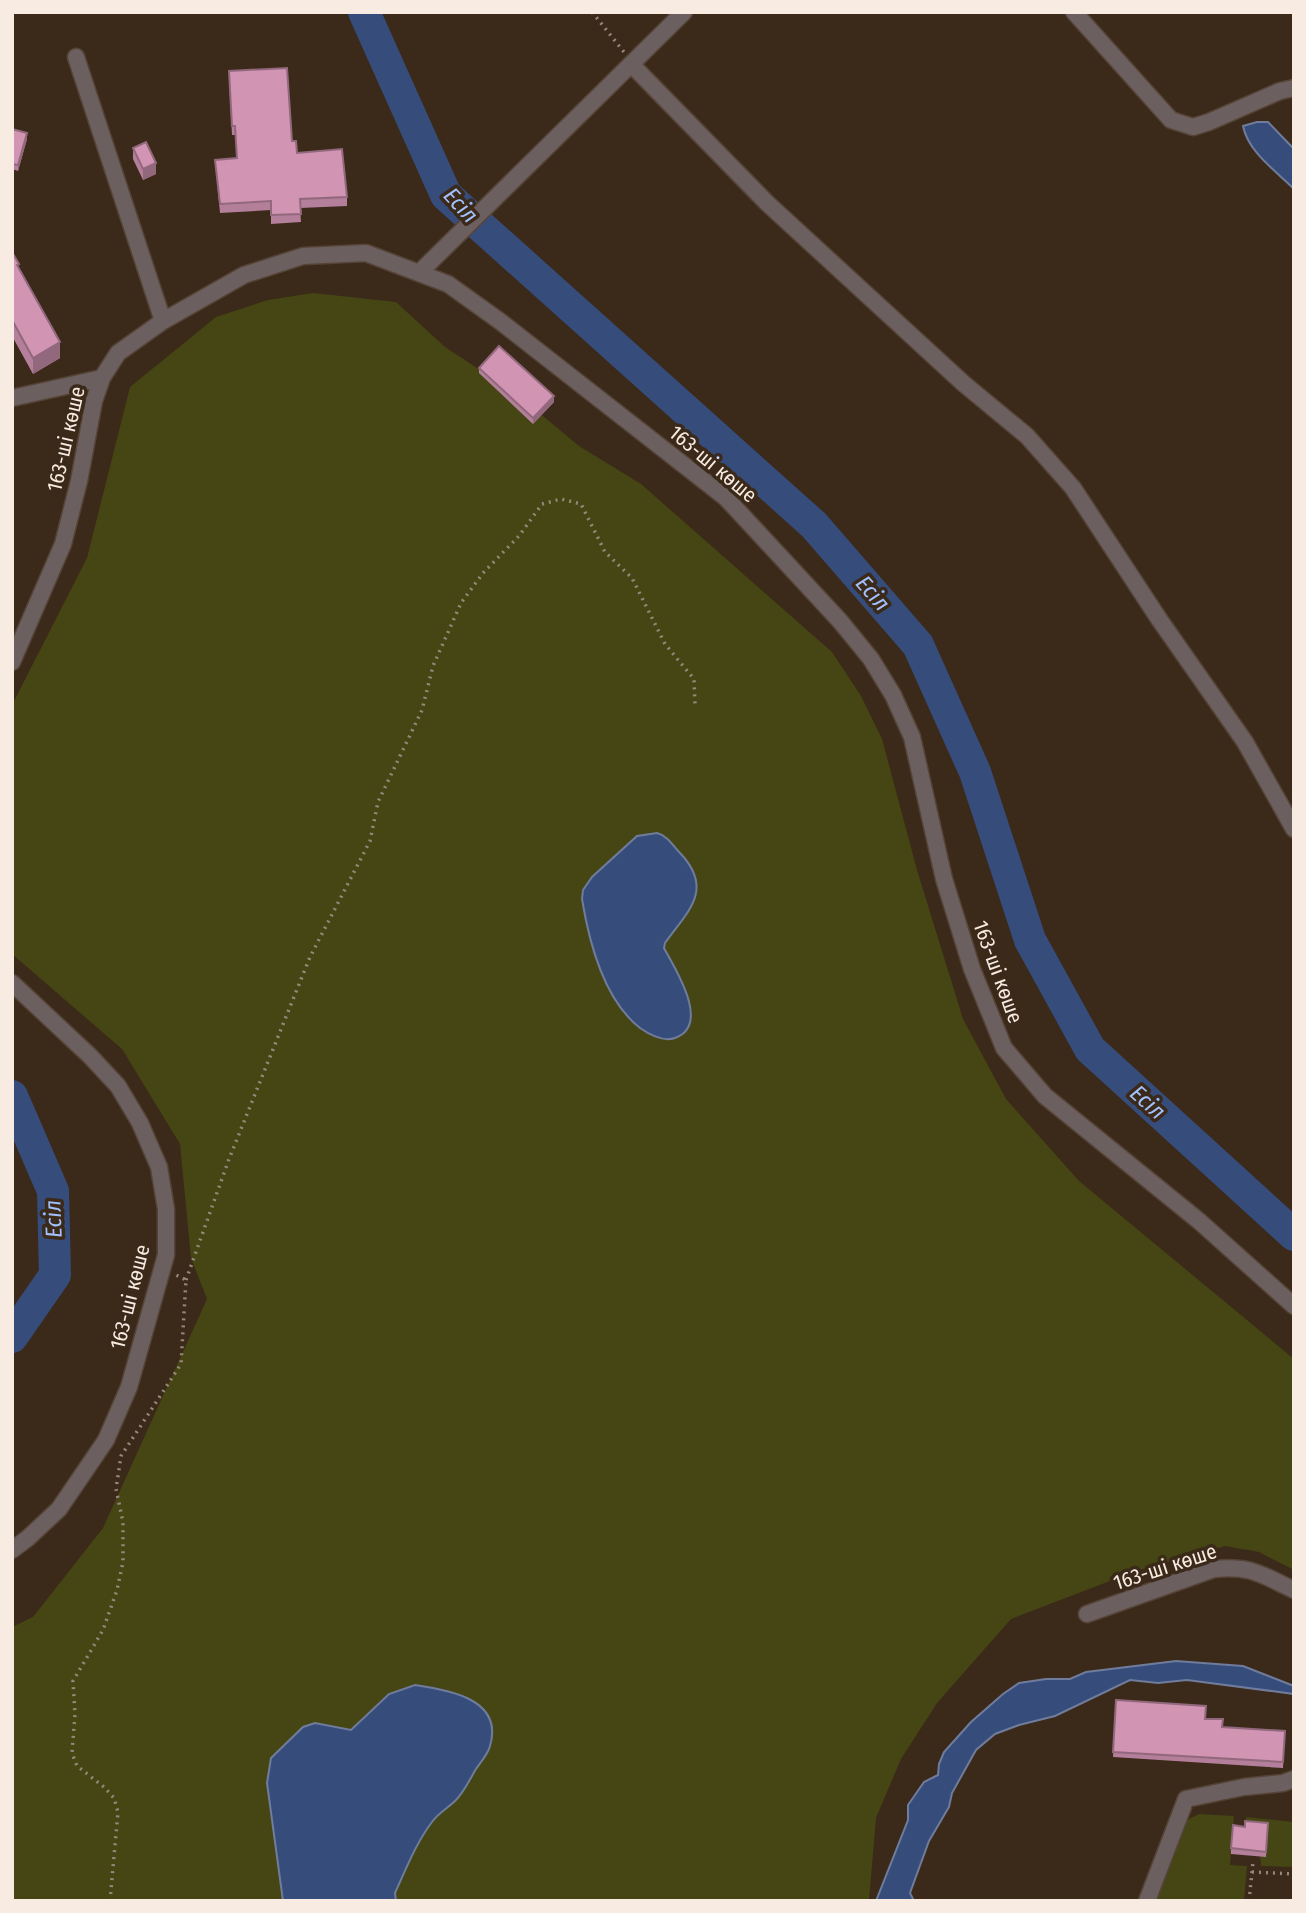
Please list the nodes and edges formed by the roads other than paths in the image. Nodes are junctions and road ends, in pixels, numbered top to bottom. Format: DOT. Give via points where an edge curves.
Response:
graph roads {
  1 [pos="684,12"];
  2 [pos="1074,12"];
  3 [pos="76,57"];
  4 [pos="631,64"];
  5 [pos="1294,88"];
  6 [pos="419,272"];
  7 [pos="163,321"];
  8 [pos="102,378"];
  9 [pos="13,398"];
  10 [pos="12,662"];
  11 [pos="1294,829"];
  12 [pos="12,983"];
  13 [pos="1294,1306"];
  14 [pos="12,1549"];
  15 [pos="1294,1590"];
  16 [pos="1087,1614"];
  17 [pos="1294,1779"];
  18 [pos="1147,1901"];
  1 -- 4 [label="street"];
  2 -- 5 [label="street" via="1171,120 1193,127"];
  3 -- 7 [label="street"];
  4 -- 6 [label="street"];
  4 -- 11 [label="street" via="767,202 1027,436 1073,488 1245,742"];
  6 -- 7 [label="street, 163-ші көше" via="366,253 303,256 244,275"];
  6 -- 13 [label="street, 163-ші көше" via="447,284 501,322 726,498 840,621 894,695 912,737 944,879 972,969 1004,1048 1045,1096 1199,1221"];
  7 -- 8 [label="street, 163-ші көше" via="118,353"];
  8 -- 9 [label="street"];
  8 -- 10 [label="street, 163-ші көше" via="63,544"];
  12 -- 14 [label="street, 163-ші көше" via="118,1086 159,1167 166,1209 166,1255 129,1387 107,1440 59,1509"];
  15 -- 16 [label="street, 163-ші көше" via="1251,1569 1214,1569"];
  17 -- 18 [label="street" via="1186,1799"];
}
